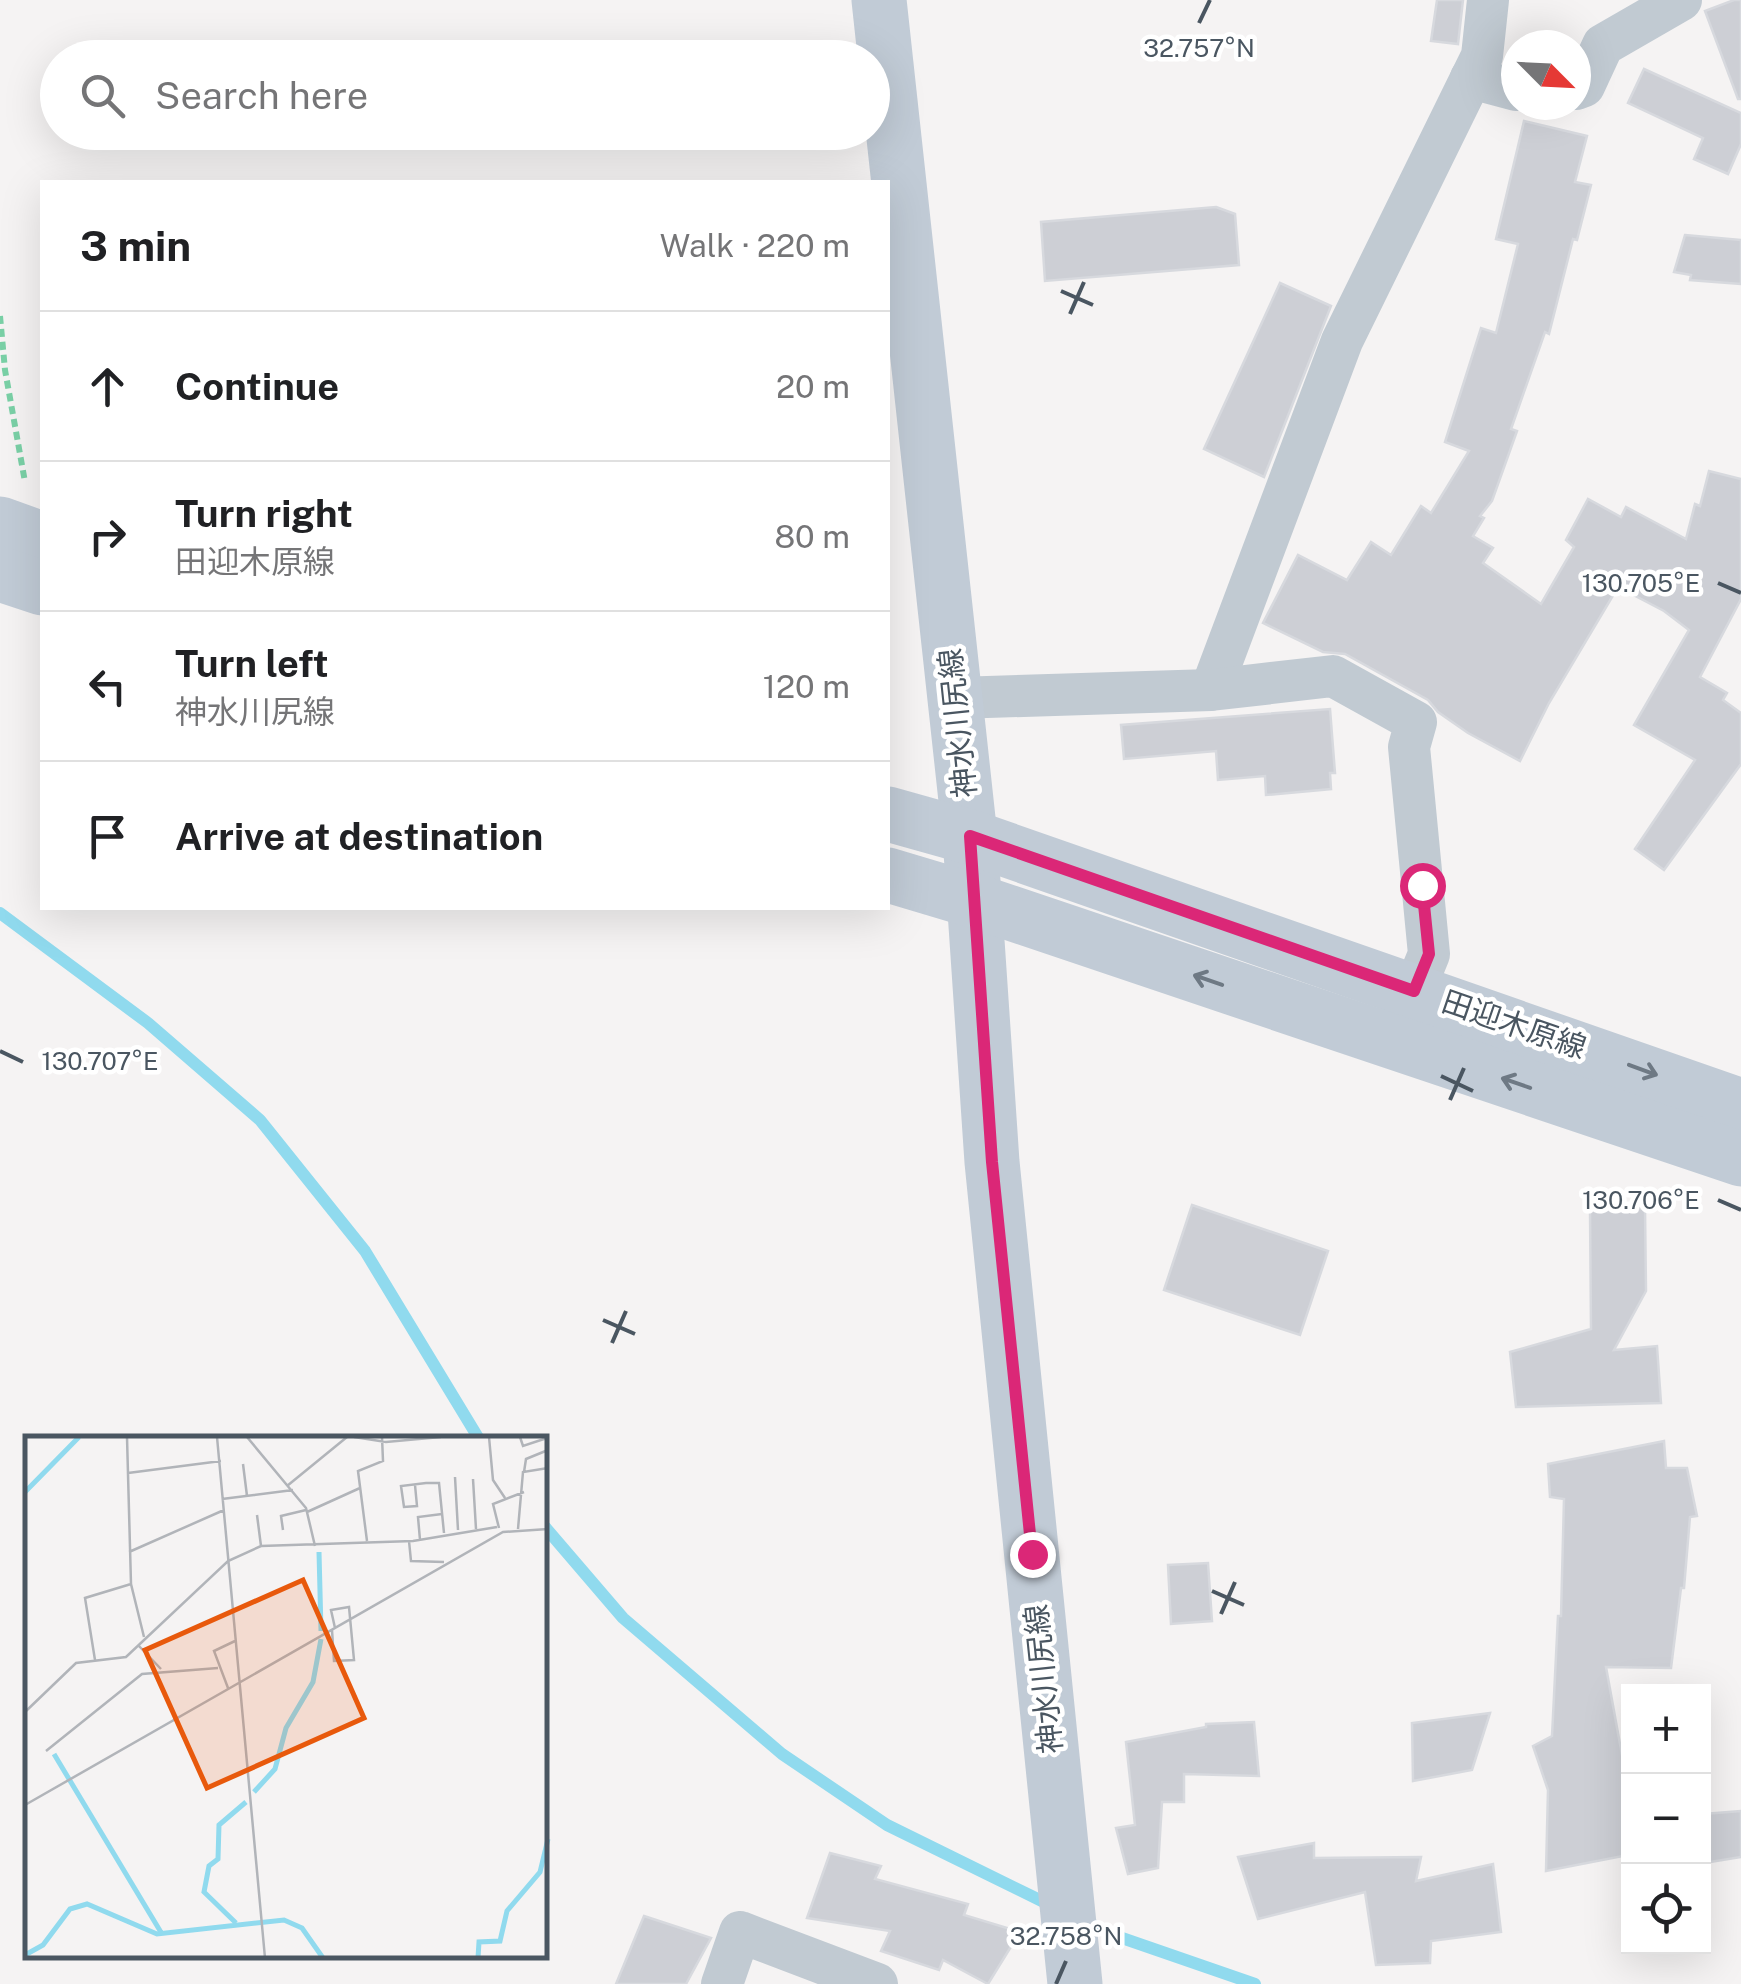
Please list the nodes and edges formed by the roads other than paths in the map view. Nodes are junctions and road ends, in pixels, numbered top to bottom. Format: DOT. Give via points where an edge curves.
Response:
graph roads {
  1 [pos="878,0"];
  2 [pos="1488,0"];
  3 [pos="1680,0"];
  4 [pos="882,40"];
  5 [pos="1591,72"];
  6 [pos="1471,78"];
  7 [pos="1501,86"];
  8 [pos="890,107"];
  9 [pos="1210,690"];
  10 [pos="956,698"];
  11 [pos="890,815"];
  12 [pos="970,836"];
  13 [pos="890,877"];
  14 [pos="975,901"];
  15 [pos="1414,991"];
  16 [pos="1741,1106"];
  17 [pos="1741,1159"];
  18 [pos="722,1984"];
  19 [pos="877,1984"];
  20 [pos="1075,1984"];
  1 -- 4 [label="main road, 神水川尻線"];
  2 -- 6 [label="street" via="1482,56"];
  3 -- 5 [label="street" via="1604,45"];
  6 -- 7 [label="street"];
  6 -- 9 [label="street" via="1342,342"];
  8 -- 10 [label="main road, 神水川尻線"];
  9 -- 10 [label="street"];
  9 -- 15 [label="street" via="1333,676 1416,722 1409,746 1429,954"];
  10 -- 12 [label="main road, 神水川尻線"];
  11 -- 12 [label="main road, 田迎木原線"];
  12 -- 14 [label="main road, 神水川尻線"];
  12 -- 15 [label="main road, 田迎木原線"];
  13 -- 14 [label="main road, 田迎木原線"];
  17 -- 14 [label="main road, 田迎木原線, one-way"];
  14 -- 20 [label="main road, 神水川尻線" via="992,1162"];
  15 -- 16 [label="main road, 田迎木原線, one-way"];
  18 -- 19 [label="street" via="740,1932"];
}
